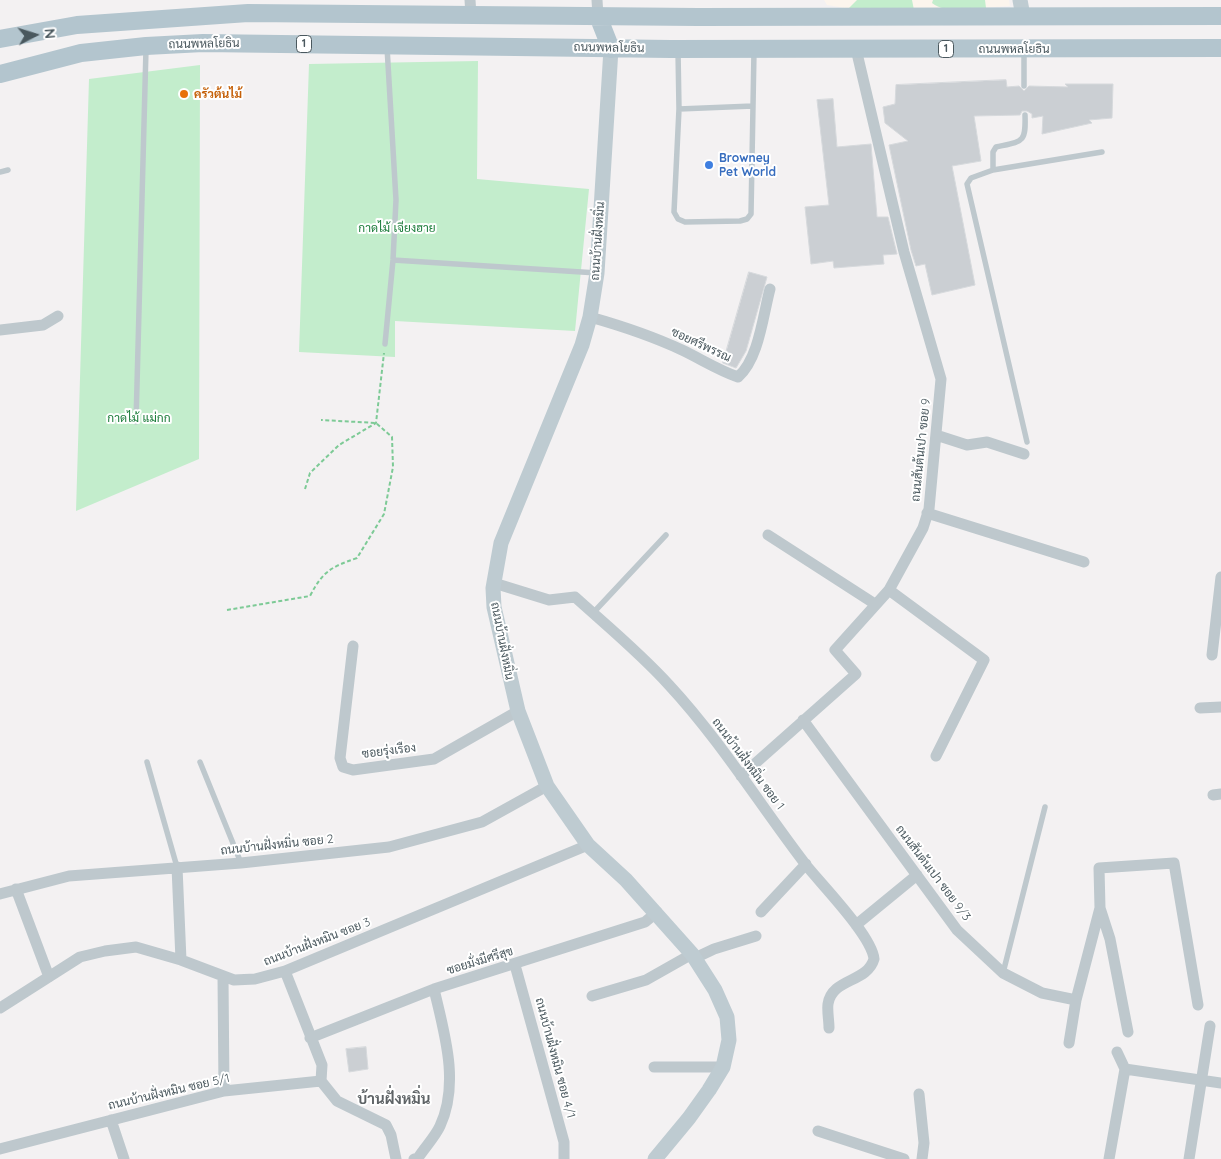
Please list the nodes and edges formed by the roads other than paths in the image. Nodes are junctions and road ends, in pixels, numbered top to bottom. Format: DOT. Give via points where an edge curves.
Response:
graph roads {
  1 [pos="248,6"];
  2 [pos="471,7"];
  3 [pos="598,8"];
  4 [pos="1022,8"];
  5 [pos="1221,16"];
  6 [pos="0,39"];
  7 [pos="387,45"];
  8 [pos="146,46"];
  9 [pos="1024,48"];
  10 [pos="1221,48"];
  11 [pos="611,49"];
  12 [pos="678,49"];
  13 [pos="754,49"];
  14 [pos="856,49"];
  15 [pos="0,74"];
  16 [pos="1024,86"];
  17 [pos="753,106"];
  18 [pos="679,109"];
  19 [pos="1025,115"];
  20 [pos="1102,152"];
  21 [pos="8,170"];
  22 [pos="993,170"];
  23 [pos="0,172"];
  24 [pos="393,260"];
  25 [pos="597,273"];
  26 [pos="770,289"];
  27 [pos="58,316"];
  28 [pos="590,317"];
  29 [pos="0,330"];
  30 [pos="385,344"];
  31 [pos="136,422"];
  32 [pos="936,435"];
  33 [pos="1027,442"];
  34 [pos="1024,454"];
  35 [pos="927,513"];
  36 [pos="666,535"];
  37 [pos="768,535"];
  38 [pos="1084,562"];
  39 [pos="1221,577"];
  40 [pos="494,583"];
  41 [pos="889,590"];
  42 [pos="875,604"];
  43 [pos="593,613"];
  44 [pos="353,646"];
  45 [pos="1212,655"];
  46 [pos="1221,707"];
  47 [pos="1200,708"];
  48 [pos="518,711"];
  49 [pos="803,720"];
  50 [pos="936,756"];
  51 [pos="146,762"];
  52 [pos="200,762"];
  53 [pos="741,776"];
  54 [pos="547,786"];
  55 [pos="1045,807"];
  56 [pos="588,845"];
  57 [pos="241,863"];
  58 [pos="806,864"];
  59 [pos="177,867"];
  60 [pos="917,875"];
  61 [pos="16,889"];
  62 [pos="0,894"];
  63 [pos="1100,908"];
  64 [pos="656,912"];
  65 [pos="761,912"];
  66 [pos="856,926"];
  67 [pos="756,936"];
  68 [pos="693,956"];
  69 [pos="181,960"];
  70 [pos="515,965"];
  71 [pos="285,971"];
  72 [pos="1003,973"];
  73 [pos="223,976"];
  74 [pos="49,977"];
  75 [pos="434,989"];
  76 [pos="592,996"];
  77 [pos="1076,1000"];
  78 [pos="1198,1005"];
  79 [pos="0,1008"];
  80 [pos="1210,1026"];
  81 [pos="829,1028"];
  82 [pos="1128,1032"];
  83 [pos="310,1038"];
  84 [pos="1069,1042"];
  85 [pos="1117,1052"];
  86 [pos="654,1067"];
  87 [pos="723,1067"];
  88 [pos="1125,1069"];
  89 [pos="1201,1080"];
  90 [pos="321,1081"];
  91 [pos="1221,1083"];
  92 [pos="224,1091"];
  93 [pos="919,1094"];
  94 [pos="111,1120"];
  95 [pos="818,1131"];
  96 [pos="0,1149"];
  97 [pos="124,1159"];
  98 [pos="396,1159"];
  99 [pos="414,1159"];
  100 [pos="564,1159"];
  101 [pos="655,1159"];
  102 [pos="904,1159"];
  103 [pos="922,1159"];
  104 [pos="1109,1159"];
  105 [pos="1189,1159"];
  1 -- 2 [label="main road"];
  1 -- 6 [label="main road" via="77,25"];
  2 -- 3 [label="main road"];
  3 -- 4 [label="main road"];
  3 -- 11 [label="main road"];
  4 -- 5 [label="main road"];
  7 -- 8 [label="main road, ถนนพหลโยธิน / 1" via="203,43"];
  7 -- 11 [label="main road, ถนนพหลโยธิน / 1"];
  7 -- 24 [label="lane" via="396,200"];
  8 -- 15 [label="main road, ถนนพหลโยธิน / 1" via="81,53"];
  8 -- 31 [label="lane"];
  9 -- 10 [label="main road, ถนนพหลโยธิน / 1"];
  9 -- 14 [label="main road, ถนนพหลโยธิน / 1"];
  9 -- 16 [label="lane"];
  11 -- 12 [label="main road, ถนนพหลโยธิน / 1"];
  11 -- 25 [label="street, ถนนบ้านฝั่งหมิ่น"];
  12 -- 13 [label="main road, ถนนพหลโยธิน / 1"];
  12 -- 18 [label="lane"];
  13 -- 14 [label="main road, ถนนพหลโยธิน / 1"];
  13 -- 17 [label="lane"];
  14 -- 32 [label="street, ถนนสันต้นเปา ซอย 9" via="904,252 939,366 941,394"];
  17 -- 18 [label="lane"];
  17 -- 18 [label="lane" via="751,214 740,221 685,222 674,212"];
  19 -- 22 [label="lane" via="1025,136 1021,142 996,147"];
  20 -- 22 [label="lane"];
  21 -- 23 [label="lane"];
  22 -- 33 [label="lane" via="971,178 967,184"];
  24 -- 25 [label="lane"];
  24 -- 30 [label="lane"];
  25 -- 28 [label="street, ถนนบ้านฝั่งหมิ่น"];
  26 -- 28 [label="street, ซอยศรีพรรณ" via="752,358 738,377 649,336"];
  27 -- 29 [label="street" via="43,325"];
  28 -- 40 [label="street, ถนนบ้านฝั่งหมิ่น" via="582,345 501,543"];
  32 -- 34 [label="street" via="967,444 986,442"];
  32 -- 35 [label="street, ถนนสันต้นเปา ซอย 9"];
  35 -- 38 [label="street"];
  35 -- 41 [label="street, ถนนสันต้นเปา ซอย 9" via="923,528"];
  36 -- 43 [label="lane"];
  37 -- 42 [label="street"];
  39 -- 45 [label="street"];
  40 -- 43 [label="street, ถนนบ้านฝั่งหมิ่น ซอย 1" via="549,600 575,597"];
  40 -- 48 [label="street, ถนนบ้านฝั่งหมิ่น" via="494,607"];
  41 -- 42 [label="street, ถนนสันต้นเปา ซอย 9"];
  41 -- 50 [label="street" via="984,660"];
  42 -- 49 [label="street, ถนนสันต้นเปา ซอย 9" via="835,650 856,674"];
  43 -- 53 [label="street, ถนนบ้านฝั่งหมิ่น ซอย 1" via="670,686"];
  44 -- 48 [label="street, ซอยรุ่งเรือง" via="340,758 343,767 353,770 434,759"];
  46 -- 47 [label="street"];
  48 -- 54 [label="street, ถนนบ้านฝั่งหมิ่น"];
  49 -- 53 [label="street, ถนนสันต้นเปา ซอย 9"];
  49 -- 60 [label="street, ถนนสันต้นเปา ซอย 9/3"];
  51 -- 59 [label="lane"];
  52 -- 57 [label="lane"];
  53 -- 58 [label="street, ถนนบ้านฝั่งหมิ่น ซอย 1"];
  54 -- 56 [label="street, ถนนบ้านฝั่งหมิ่น"];
  54 -- 57 [label="street, ถนนบ้านฝั่งหมิ่น ซอย 2" via="482,822 401,844"];
  55 -- 72 [label="lane"];
  56 -- 64 [label="street, ถนนบ้านฝั่งหมิ่น"];
  56 -- 71 [label="street, ถนนบ้านฝั่งหมิน ซอย 3"];
  57 -- 59 [label="street, ถนนบ้านฝั่งหมิ่น ซอย 2"];
  58 -- 65 [label="street"];
  58 -- 66 [label="street, ถนนบ้านฝั่งหมิ่น ซอย 1"];
  59 -- 61 [label="street, ถนนบ้านฝั่งหมิ่น ซอย 2" via="69,876"];
  59 -- 69 [label="street"];
  60 -- 66 [label="street"];
  60 -- 72 [label="street, ถนนสันต้นเปา ซอย 9/3" via="957,930"];
  61 -- 62 [label="street, ถนนบ้านฝั่งหมิ่น ซอย 2"];
  61 -- 74 [label="street"];
  63 -- 77 [label="street"];
  63 -- 78 [label="street" via="1099,868 1174,863"];
  63 -- 82 [label="street" via="1110,939"];
  64 -- 68 [label="street, ถนนบ้านฝั่งหมิ่น"];
  64 -- 70 [label="street, ซอยมั่งมีศรีสุข" via="645,922"];
  66 -- 81 [label="street, ถนนบ้านฝั่งหมิ่น ซอย 1" via="870,946 874,959 868,971 834,990 828,1004"];
  67 -- 68 [label="street"];
  68 -- 76 [label="street" via="646,980"];
  68 -- 87 [label="street, ถนนบ้านฝั่งหมิ่น" via="715,990 727,1017 729,1040"];
  69 -- 73 [label="street, ถนนบ้านฝั่งหมิน ซอย 3"];
  69 -- 74 [label="street, ถนนบ้านฝั่งหมิน ซอย 3" via="136,947 80,957"];
  70 -- 75 [label="street, ซอยมั่งมีศรีสุข"];
  70 -- 100 [label="street, ถนนบ้านฝั่งหมิน ซอย 4/1" via="564,1142"];
  71 -- 73 [label="street, ถนนบ้านฝั่งหมิน ซอย 3" via="255,979 234,980"];
  71 -- 83 [label="street"];
  72 -- 77 [label="street, ถนนสันต้นเปา ซอย 9/3" via="1042,993"];
  73 -- 92 [label="street"];
  74 -- 79 [label="street, ถนนบ้านฝั่งหมิน ซอย 3"];
  75 -- 83 [label="street, ซอยมั่งมีศรีสุข"];
  75 -- 99 [label="street" via="447,1046 450,1094 440,1126 418,1158"];
  77 -- 84 [label="street"];
  80 -- 89 [label="street"];
  83 -- 90 [label="street" via="322,1065"];
  85 -- 88 [label="street"];
  86 -- 87 [label="street"];
  87 -- 101 [label="street, ถนนบ้านฝั่งหมิ่น" via="694,1111"];
  88 -- 89 [label="street"];
  88 -- 104 [label="street"];
  89 -- 91 [label="street"];
  89 -- 105 [label="street"];
  90 -- 92 [label="street, ถนนบ้านฝั่งหมิน ซอย 5/1"];
  90 -- 98 [label="street" via="337,1101 386,1125"];
  92 -- 94 [label="street, ถนนบ้านฝั่งหมิน ซอย 5/1"];
  93 -- 103 [label="street" via="924,1142"];
  94 -- 96 [label="street, ถนนบ้านฝั่งหมิน ซอย 5/1"];
  94 -- 97 [label="street"];
  95 -- 102 [label="street"];
}
